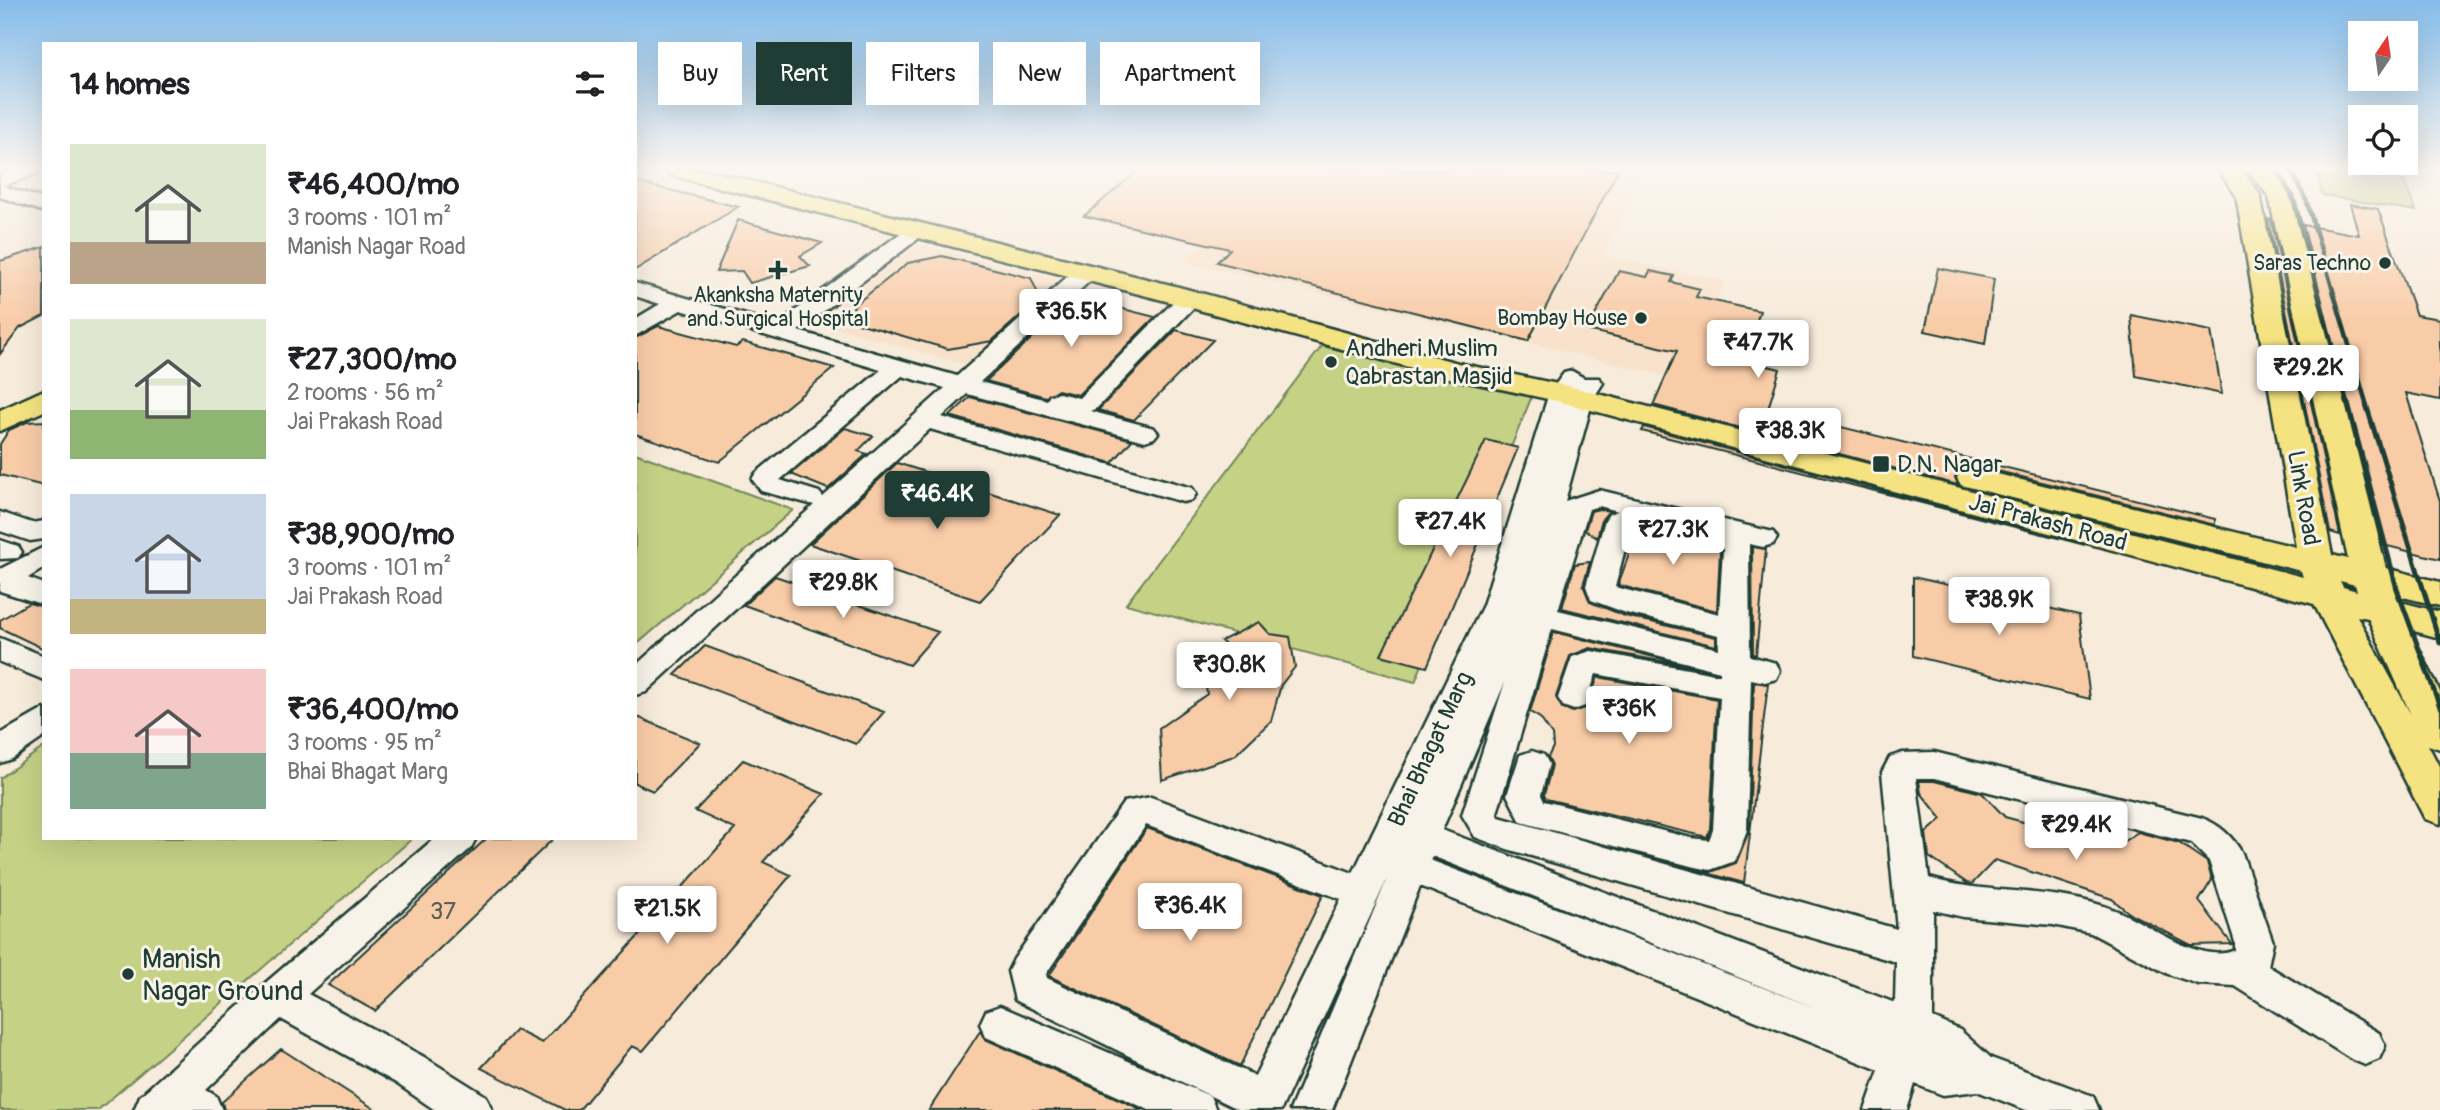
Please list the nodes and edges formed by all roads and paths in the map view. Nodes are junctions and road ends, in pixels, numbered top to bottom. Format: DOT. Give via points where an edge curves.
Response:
graph roads {
  1 [pos="880,222"];
  2 [pos="965,222"];
  3 [pos="2253,222"];
  4 [pos="2287,222"];
  5 [pos="916,231"];
  6 [pos="1085,273"];
  7 [pos="637,295"];
  8 [pos="1189,299"];
  9 [pos="671,306"];
  10 [pos="637,328"];
  11 [pos="780,333"];
  12 [pos="898,368"];
  13 [pos="42,383"];
  14 [pos="974,385"];
  15 [pos="1576,388"];
  16 [pos="42,400"];
  17 [pos="0,404"];
  18 [pos="926,420"];
  19 [pos="0,422"];
  20 [pos="1108,473"];
  21 [pos="1183,494"];
  22 [pos="810,498"];
  23 [pos="0,521"];
  24 [pos="42,530"];
  25 [pos="1763,538"];
  26 [pos="42,556"];
  27 [pos="3,565"];
  28 [pos="2322,580"];
  29 [pos="2376,593"];
  30 [pos="42,594"];
  31 [pos="2440,594"];
  32 [pos="1520,611"];
  33 [pos="2440,625"];
  34 [pos="1733,628"];
  35 [pos="0,649"];
  36 [pos="42,669"];
  37 [pos="1745,675"];
  38 [pos="637,682"];
  39 [pos="1574,698"];
  40 [pos="42,722"];
  41 [pos="2393,722"];
  42 [pos="2440,734"];
  43 [pos="0,750"];
  44 [pos="1532,764"];
  45 [pos="2440,807"];
  46 [pos="457,840"];
  47 [pos="1401,846"];
  48 [pos="1912,889"];
  49 [pos="1362,892"];
  50 [pos="1915,951"];
  51 [pos="2240,969"];
  52 [pos="1318,986"];
  53 [pos="277,997"];
  54 [pos="1356,1001"];
  55 [pos="1000,1024"];
  56 [pos="1908,1043"];
  57 [pos="2365,1046"];
  58 [pos="177,1104"];
  59 [pos="1262,1105"];
  60 [pos="471,1110"];
  61 [pos="1195,1110"];
  62 [pos="1311,1110"];
  63 [pos="1886,1110"];
  64 [pos="2078,1110"];
  1 -- 5 [label="main road, Jai Prakash Road"];
  2 -- 15 [label="main road, Jai Prakash Road"];
  3 -- 28 [label="main road, Link Road"];
  4 -- 29 [label="main road, Link Road"];
  5 -- 6 [label="main road, Jai Prakash Road"];
  5 -- 11 [label="street"];
  6 -- 8 [label="main road, Jai Prakash Road"];
  6 -- 14 [label="street"];
  7 -- 9 [label="street"];
  8 -- 14 [label="street" via="1084,405"];
  8 -- 15 [label="main road, Jai Prakash Road" via="1455,370"];
  9 -- 10 [label="street"];
  9 -- 11 [label="street"];
  11 -- 12 [label="street"];
  12 -- 14 [label="street"];
  12 -- 22 [label="street" via="765,478 770,485"];
  13 -- 17 [label="main road"];
  14 -- 18 [label="street"];
  14 -- 20 [label="street" via="1142,435"];
  15 -- 28 [label="main road, Jai Prakash Road"];
  15 -- 32 [label="street" via="1561,430"];
  16 -- 19 [label="main road"];
  18 -- 20 [label="street"];
  18 -- 38 [label="street"];
  20 -- 21 [label="street"];
  23 -- 24 [label="street"];
  25 -- 32 [label="street" via="1598,498 1577,503"];
  26 -- 27 [label="street"];
  27 -- 30 [label="street"];
  28 -- 29 [label="main road, Jai Prakash Road"];
  28 -- 41 [label="main road, Link Road"];
  29 -- 31 [label="main road, Jai Prakash Road"];
  29 -- 33 [label="main road, Jai Prakash Road"];
  29 -- 42 [label="main road, Link Road"];
  32 -- 37 [label="street"];
  32 -- 47 [label="street"];
  32 -- 50 [label="street" via="1479,815 1487,827"];
  34 -- 34 [label="street" via="1738,546 1733,541 1638,517 1619,520 1601,593 1626,604"];
  34 -- 37 [label="street"];
  35 -- 36 [label="street"];
  37 -- 39 [label="street" via="1591,662 1583,665"];
  37 -- 44 [label="street" via="1730,830 1723,851 1710,855 1691,852 1533,812 1524,795"];
  40 -- 43 [label="street"];
  41 -- 42 [label="street"];
  41 -- 45 [label="main road, Link Road"];
  46 -- 53 [label="street"];
  47 -- 49 [label="street, Bhai Bhagat Marg"];
  47 -- 54 [label="street"];
  47 -- 56 [label="street"];
  48 -- 50 [label="street"];
  48 -- 51 [label="street" via="1965,903 2070,912 2102,921 2163,956 2194,967"];
  48 -- 51 [label="street" via="1899,772 1902,766 1934,765 2202,832 2224,853 2254,942 2253,958"];
  49 -- 52 [label="street, Bhai Bhagat Marg"];
  49 -- 59 [label="street" via="1151,811 1136,812 1027,971 1029,988"];
  50 -- 56 [label="street"];
  51 -- 57 [label="street"];
  52 -- 54 [label="street"];
  52 -- 59 [label="street, Bhai Bhagat Marg"];
  53 -- 58 [label="street"];
  53 -- 60 [label="street" via="410,1070"];
  54 -- 62 [label="street"];
  55 -- 61 [label="street"];
  56 -- 63 [label="street"];
  56 -- 64 [label="street" via="1946,1043 1977,1072"];
}
